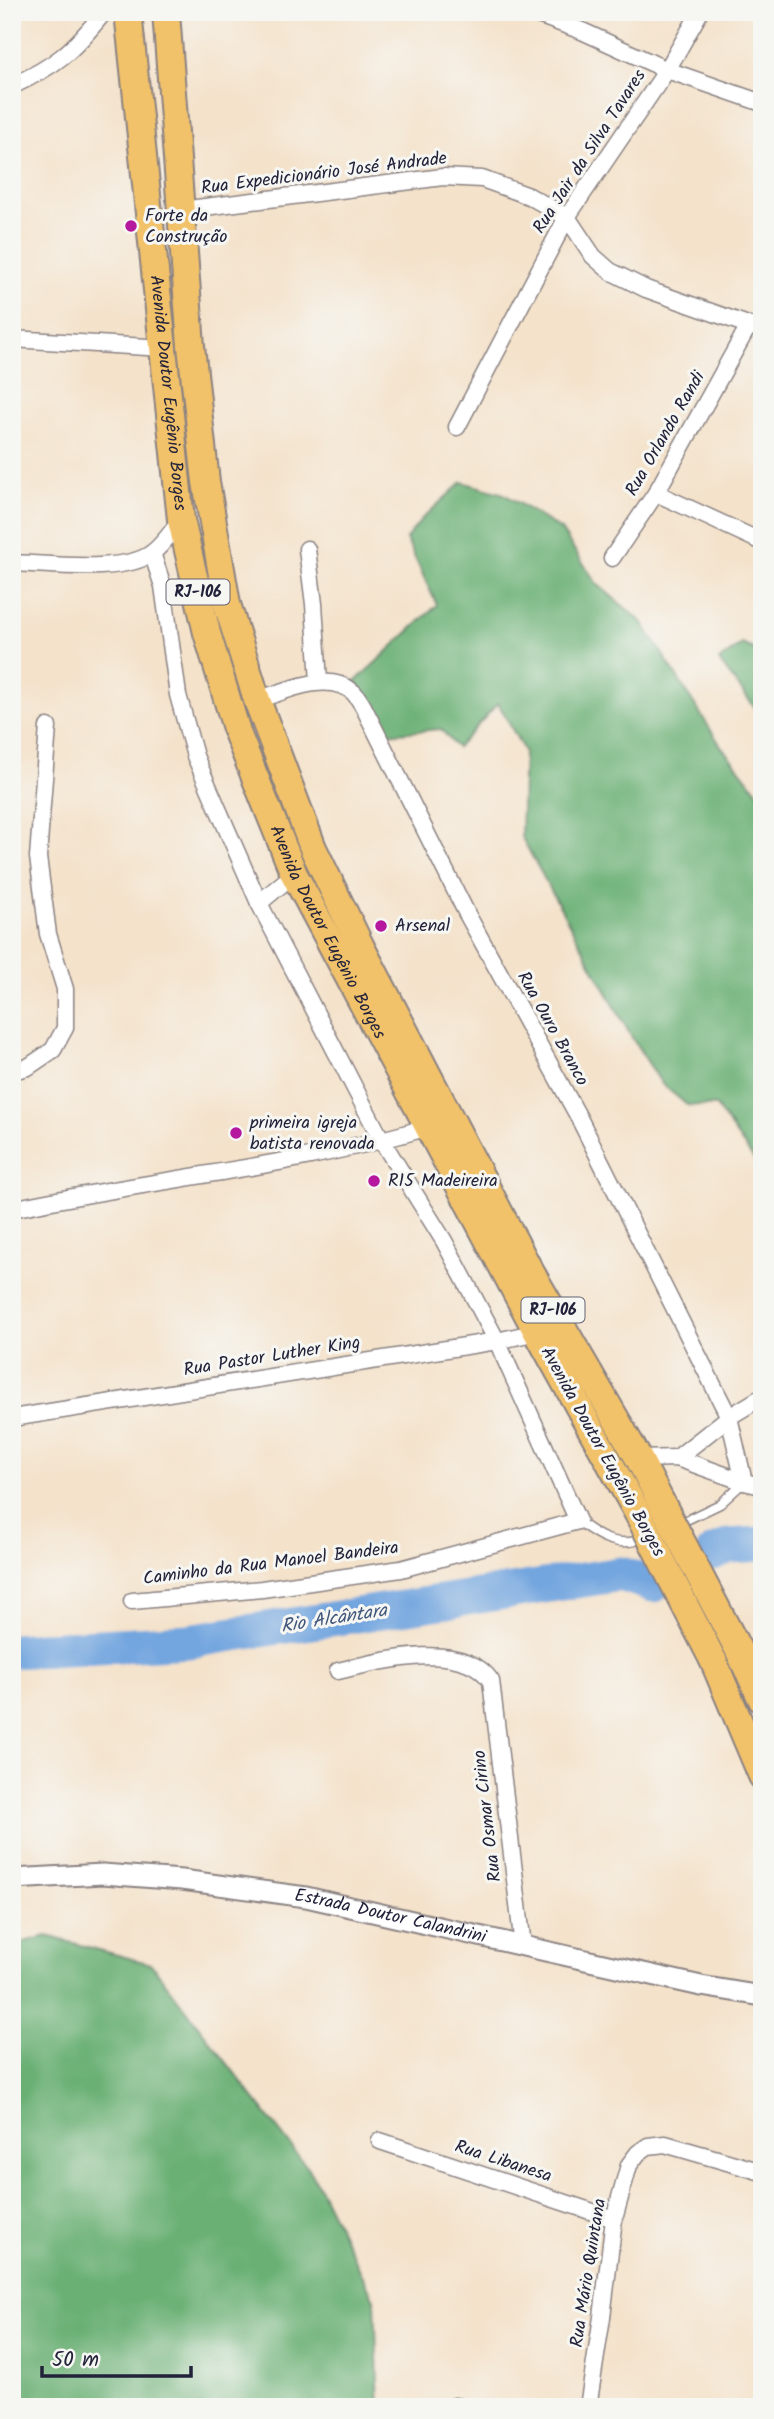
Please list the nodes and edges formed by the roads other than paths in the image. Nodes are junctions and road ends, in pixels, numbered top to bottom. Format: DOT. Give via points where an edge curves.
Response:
graph roads {
  1 [pos="104,12"];
  2 [pos="128,12"];
  3 [pos="166,12"];
  4 [pos="530,12"];
  5 [pos="700,12"];
  6 [pos="667,70"];
  7 [pos="12,86"];
  8 [pos="762,103"];
  9 [pos="181,210"];
  10 [pos="567,217"];
  11 [pos="755,328"];
  12 [pos="12,339"];
  13 [pos="164,348"];
  14 [pos="457,427"];
  15 [pos="656,493"];
  16 [pos="181,520"];
  17 [pos="762,542"];
  18 [pos="307,549"];
  19 [pos="152,553"];
  20 [pos="612,558"];
  21 [pos="12,563"];
  22 [pos="319,682"];
  23 [pos="257,700"];
  24 [pos="48,727"];
  25 [pos="294,874"];
  26 [pos="259,903"];
  27 [pos="12,1071"];
  28 [pos="428,1126"];
  29 [pos="382,1141"];
  30 [pos="12,1209"];
  31 [pos="537,1332"];
  32 [pos="497,1341"];
  33 [pos="762,1397"];
  34 [pos="12,1418"];
  35 [pos="729,1418"];
  36 [pos="677,1458"];
  37 [pos="639,1459"];
  38 [pos="744,1482"];
  39 [pos="762,1486"];
  40 [pos="648,1505"];
  41 [pos="578,1521"];
  42 [pos="132,1601"];
  43 [pos="338,1671"];
  44 [pos="762,1700"];
  45 [pos="762,1776"];
  46 [pos="12,1879"];
  47 [pos="523,1946"];
  48 [pos="762,1996"];
  49 [pos="380,2141"];
  50 [pos="762,2172"];
  51 [pos="614,2219"];
  52 [pos="588,2407"];
  1 -- 7 [label="street" via="60,61"];
  2 -- 13 [label="highway, Avenida Doutor Eugênio Borges / RJ-106"];
  3 -- 9 [label="highway, Avenida Doutor Eugênio Borges / RJ-106"];
  4 -- 6 [label="street" via="582,30"];
  5 -- 6 [label="street, Rua Jair da Silva Tavares"];
  6 -- 8 [label="street"];
  6 -- 10 [label="street, Rua Jair da Silva Tavares"];
  9 -- 10 [label="street, Rua Expedicionário José Andrade" via="443,177 482,180 529,196"];
  9 -- 23 [label="highway, Avenida Doutor Eugênio Borges / RJ-106" via="206,482 227,604"];
  10 -- 11 [label="street, Rua Expedicionário José Andrade" via="593,256 610,271 646,289"];
  10 -- 14 [label="street, Rua Jair da Silva Tavares"];
  11 -- 15 [label="street, Rua Orlando Randi"];
  12 -- 13 [label="street"];
  13 -- 16 [label="highway, Avenida Doutor Eugênio Borges / RJ-106"];
  15 -- 17 [label="street"];
  15 -- 20 [label="street, Rua Orlando Randi"];
  16 -- 19 [label="street"];
  16 -- 25 [label="highway, Avenida Doutor Eugênio Borges / RJ-106" via="207,633 238,735"];
  18 -- 22 [label="street"];
  19 -- 21 [label="street" via="112,566"];
  19 -- 26 [label="street" via="163,586 178,695 195,756"];
  22 -- 23 [label="street"];
  22 -- 35 [label="street, Rua Ouro Branco" via="341,685 363,706 467,914 577,1114"];
  23 -- 37 [label="highway, Avenida Doutor Eugênio Borges / RJ-106" via="313,848 361,947 529,1269"];
  24 -- 27 [label="street" via="37,857 48,934 65,989 65,1028 53,1051"];
  25 -- 26 [label="street"];
  25 -- 28 [label="highway, Avenida Doutor Eugênio Borges / RJ-106"];
  26 -- 29 [label="street"];
  28 -- 29 [label="street"];
  28 -- 31 [label="highway, Avenida Doutor Eugênio Borges / RJ-106"];
  29 -- 30 [label="street"];
  29 -- 32 [label="street" via="444,1241"];
  31 -- 32 [label="street, Rua Pastor Luther King"];
  31 -- 40 [label="highway, Avenida Doutor Eugênio Borges / RJ-106"];
  32 -- 34 [label="street, Rua Pastor Luther King"];
  32 -- 41 [label="street"];
  33 -- 35 [label="street"];
  35 -- 36 [label="street"];
  35 -- 38 [label="street, Rua Ouro Branco"];
  36 -- 37 [label="street"];
  36 -- 38 [label="street"];
  37 -- 40 [label="highway, Avenida Doutor Eugênio Borges / RJ-106"];
  38 -- 39 [label="street"];
  38 -- 41 [label="lane" via="720,1504 639,1540 617,1542 598,1536"];
  40 -- 44 [label="highway, Avenida Doutor Eugênio Borges / RJ-106, bridge" via="737,1647"];
  40 -- 45 [label="highway, Avenida Doutor Eugênio Borges / RJ-106, bridge"];
  41 -- 42 [label="street, Caminho da Rua Manoel Bandeira" via="401,1569"];
  43 -- 47 [label="street, Rua Osmar Cirino" via="386,1659 451,1656 485,1671 491,1681"];
  46 -- 47 [label="street, Estrada Doutor Calandrini" via="103,1874 182,1880 306,1897"];
  47 -- 48 [label="street, Estrada Doutor Calandrini"];
  49 -- 51 [label="street, Rua Libanesa"];
  50 -- 51 [label="street, Rua Mário Quintana" via="665,2144 648,2146 629,2165"];
  51 -- 52 [label="street, Rua Mário Quintana"];
}
